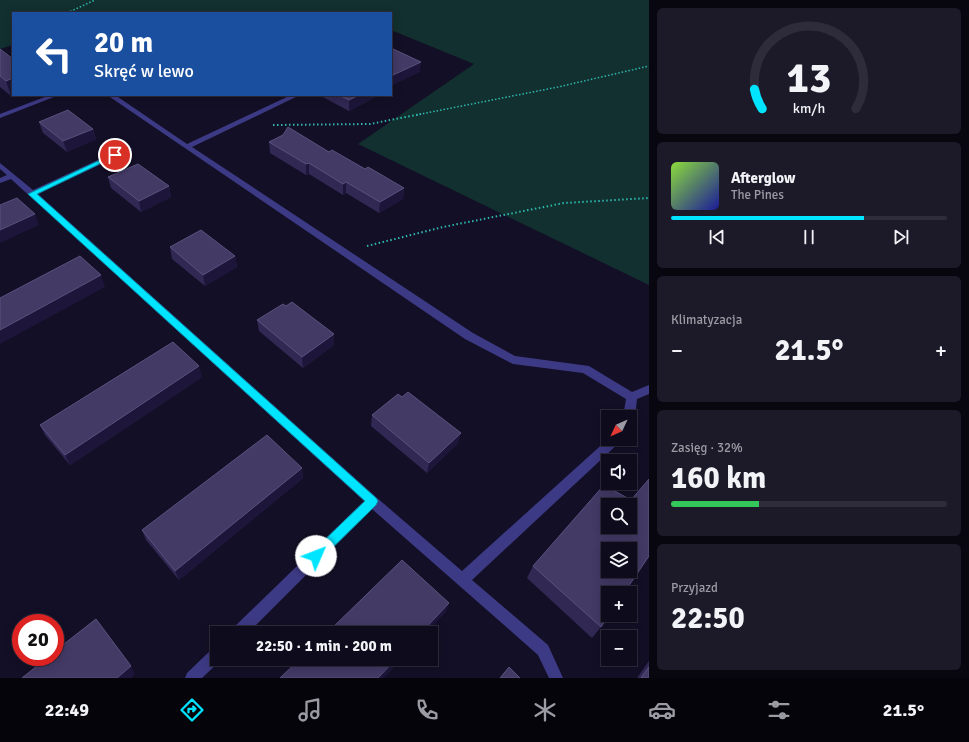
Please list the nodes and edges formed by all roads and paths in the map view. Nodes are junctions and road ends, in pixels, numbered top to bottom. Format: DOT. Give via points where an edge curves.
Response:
graph roads {
  1 [pos="95,0"];
  2 [pos="69,12"];
  3 [pos="649,66"];
  4 [pos="53,96"];
  5 [pos="111,96"];
  6 [pos="295,96"];
  7 [pos="0,116"];
  8 [pos="271,125"];
  9 [pos="186,147"];
  10 [pos="129,149"];
  11 [pos="0,165"];
  12 [pos="12,176"];
  13 [pos="0,181"];
  14 [pos="32,194"];
  15 [pos="649,198"];
  16 [pos="343,252"];
  17 [pos="649,389"];
  18 [pos="632,397"];
  19 [pos="630,410"];
  20 [pos="608,446"];
  21 [pos="372,501"];
  22 [pos="463,579"];
  23 [pos="245,626"];
  24 [pos="210,661"];
  25 [pos="192,678"];
  26 [pos="556,678"];
  1 -- 2 [label="path"];
  3 -- 8 [label="path" via="558,87 370,124"];
  4 -- 7 [label="lane"];
  5 -- 9 [label="lane"];
  6 -- 9 [label="lane"];
  9 -- 16 [label="lane"];
  10 -- 14 [label="lane"];
  11 -- 12 [label="lane"];
  12 -- 13 [label="lane"];
  12 -- 14 [label="lane"];
  14 -- 21 [label="lane"];
  15 -- 16 [label="path" via="564,203 443,227"];
  16 -- 18 [label="lane" via="469,336 513,360 585,369"];
  17 -- 18 [label="lane"];
  18 -- 19 [label="lane"];
  20 -- 22 [label="lane"];
  21 -- 22 [label="lane"];
  21 -- 23 [label="lane"];
  22 -- 26 [label="lane" via="543,650"];
  24 -- 25 [label="lane"];
}
